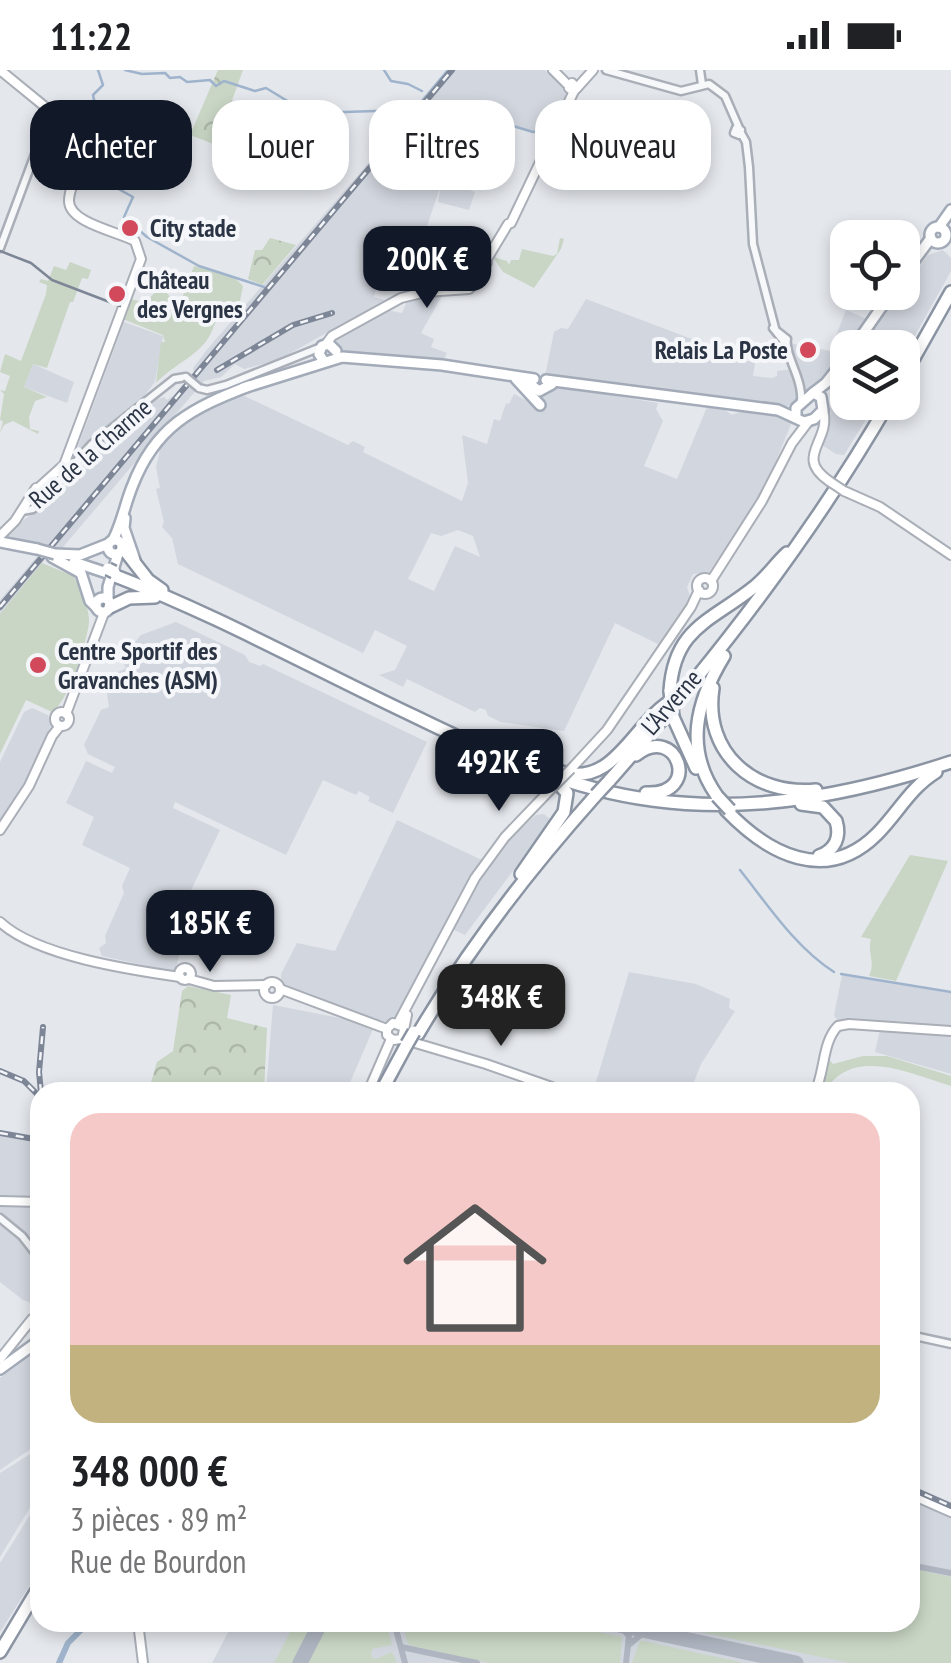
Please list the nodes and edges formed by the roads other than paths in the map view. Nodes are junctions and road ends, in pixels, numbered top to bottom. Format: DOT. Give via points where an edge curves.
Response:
graph roads {
  1 [pos="0,70"];
  2 [pos="554,70"];
  3 [pos="593,70"];
  4 [pos="606,70"];
  5 [pos="700,70"];
  6 [pos="702,84"];
  7 [pos="574,86"];
  8 [pos="37,100"];
  9 [pos="30,167"];
  10 [pos="72,190"];
  11 [pos="70,196"];
  12 [pos="949,214"];
  13 [pos="0,248"];
  14 [pos="920,256"];
  15 [pos="135,276"];
  16 [pos="951,282"];
  17 [pos="133,287"];
  18 [pos="951,292"];
  19 [pos="920,337"];
  20 [pos="920,348"];
  21 [pos="327,350"];
  22 [pos="499,373"];
  23 [pos="830,379"];
  24 [pos="801,384"];
  25 [pos="830,385"];
  26 [pos="812,394"];
  27 [pos="799,403"];
  28 [pos="540,405"];
  29 [pos="824,408"];
  30 [pos="778,410"];
  31 [pos="796,418"];
  32 [pos="874,420"];
  33 [pos="877,420"];
  34 [pos="811,421"];
  35 [pos="824,430"];
  36 [pos="868,438"];
  37 [pos="792,444"];
  38 [pos="64,466"];
  39 [pos="51,484"];
  40 [pos="126,505"];
  41 [pos="19,514"];
  42 [pos="1,540"];
  43 [pos="116,547"];
  44 [pos="790,551"];
  45 [pos="54,555"];
  46 [pos="951,555"];
  47 [pos="138,567"];
  48 [pos="110,572"];
  49 [pos="174,598"];
  50 [pos="103,606"];
  51 [pos="197,612"];
  52 [pos="730,648"];
  53 [pos="673,694"];
  54 [pos="509,756"];
  55 [pos="951,762"];
  56 [pos="544,774"];
  57 [pos="606,780"];
  58 [pos="846,788"];
  59 [pos="632,792"];
  60 [pos="593,795"];
  61 [pos="716,796"];
  62 [pos="753,804"];
  63 [pos="728,810"];
  64 [pos="0,830"];
  65 [pos="521,874"];
  66 [pos="0,922"];
  67 [pos="951,1032"];
  68 [pos="404,1035"];
  69 [pos="381,1082"];
  70 [pos="381,1082"];
  71 [pos="538,1082"];
  72 [pos="819,1082"];
  73 [pos="0,1201"];
  74 [pos="30,1202"];
  75 [pos="0,1218"];
  76 [pos="30,1246"];
  77 [pos="30,1322"];
  78 [pos="920,1337"];
  79 [pos="951,1344"];
  80 [pos="30,1348"];
  81 [pos="30,1353"];
  82 [pos="0,1359"];
  83 [pos="0,1371"];
  84 [pos="920,1498"];
  85 [pos="951,1512"];
  86 [pos="30,1594"];
  87 [pos="30,1604"];
  88 [pos="139,1632"];
  89 [pos="2,1645"];
  90 [pos="144,1663"];
  1 -- 8 [label="main road"];
  2 -- 7 [label="main road"];
  3 -- 7 [label="main road"];
  4 -- 6 [label="street" via="681,90"];
  5 -- 6 [label="street"];
  6 -- 24 [label="street" via="719,91 745,138 753,244 775,328 786,338"];
  7 -- 21 [label="main road" via="509,223 466,291 406,296"];
  9 -- 13 [label="street"];
  10 -- 11 [label="main road"];
  11 -- 15 [label="main road" via="76,216 137,243"];
  11 -- 17 [label="main road" via="80,216 138,242 143,259"];
  12 -- 14 [label="main road" via="941,228 944,240 930,243"];
  15 -- 17 [label="main road"];
  15 -- 38 [label="main road"];
  16 -- 19 [label="highway"];
  17 -- 38 [label="main road"];
  18 -- 20 [label="highway"];
  21 -- 22 [label="main road"];
  21 -- 39 [label="street, Rue de la Charme, bridge" via="210,390 186,377 174,379"];
  21 -- 40 [label="main road" via="307,368 201,405 173,424 145,458"];
  22 -- 28 [label="main road" via="519,380"];
  22 -- 30 [label="main road"];
  23 -- 26 [label="main road"];
  24 -- 26 [label="street"];
  24 -- 27 [label="street"];
  25 -- 29 [label="main road"];
  26 -- 27 [label="main road"];
  26 -- 29 [label="main road"];
  27 -- 30 [label="main road"];
  27 -- 31 [label="main road"];
  29 -- 34 [label="main road"];
  29 -- 35 [label="main road"];
  30 -- 31 [label="main road"];
  31 -- 34 [label="main road"];
  31 -- 37 [label="main road"];
  32 -- 44 [label="highway, L'Arverne"];
  33 -- 36 [label="highway, L'Arverne"];
  34 -- 35 [label="main road" via="822,422"];
  34 -- 37 [label="main road"];
  35 -- 46 [label="main road, bridge" via="814,449 816,471"];
  36 -- 52 [label="highway" via="838,496"];
  36 -- 57 [label="highway, L'Arverne" via="752,610"];
  37 -- 68 [label="main road, bridge" via="762,502 709,580 699,581 701,592 608,730 482,868 430,964"];
  38 -- 39 [label="main road, Rue de la Charme"];
  39 -- 41 [label="street, Rue de la Charme" via="36,506"];
  39 -- 41 [label="main road, Rue de la Charme" via="35,490"];
  40 -- 43 [label="main road"];
  40 -- 47 [label="main road" via="124,528"];
  41 -- 42 [label="main road"];
  42 -- 45 [label="main road, bridge"];
  43 -- 45 [label="main road"];
  43 -- 47 [label="highway"];
  43 -- 50 [label="main road"];
  44 -- 53 [label="highway, L'Arverne"];
  44 -- 53 [label="highway" via="754,588 693,630 677,656"];
  45 -- 48 [label="main road"];
  45 -- 50 [label="main road" via="81,572 90,600"];
  47 -- 49 [label="highway"];
  48 -- 49 [label="highway"];
  48 -- 51 [label="highway"];
  49 -- 54 [label="highway"];
  50 -- 51 [label="highway" via="152,597"];
  50 -- 64 [label="main road" via="63,714 55,717 58,724"];
  51 -- 56 [label="highway"];
  52 -- 58 [label="highway" via="716,674 711,706 732,762 781,790"];
  52 -- 61 [label="highway" via="704,694 696,732 701,767"];
  53 -- 54 [label="highway" via="592,774 570,775"];
  53 -- 57 [label="highway, L'Arverne"];
  53 -- 61 [label="highway, bridge" via="674,717 692,761"];
  54 -- 59 [label="highway"];
  55 -- 58 [label="highway"];
  55 -- 62 [label="highway" via="846,791"];
  55 -- 63 [label="highway" via="918,786 871,840 832,858 776,851"];
  56 -- 62 [label="highway" via="652,800"];
  56 -- 65 [label="highway" via="565,789 566,808"];
  57 -- 59 [label="highway" via="647,748 673,754 680,772 671,788"];
  57 -- 60 [label="highway, L'Arverne, bridge"];
  58 -- 59 [label="highway" via="734,801"];
  60 -- 65 [label="highway, L'Arverne"];
  60 -- 68 [label="highway, L'Arverne"];
  61 -- 63 [label="highway, bridge"];
  62 -- 63 [label="highway" via="825,808 837,823 836,842 816,857 788,853"];
  65 -- 68 [label="highway, L'Arverne"];
  66 -- 68 [label="main road" via="35,945 202,983 249,984 265,988 268,997 279,992"];
  67 -- 72 [label="main road" via="838,1026"];
  68 -- 69 [label="highway, L'Arverne"];
  68 -- 70 [label="main road"];
  68 -- 71 [label="main road"];
  73 -- 74 [label="main road"];
  75 -- 76 [label="street"];
  77 -- 82 [label="main road"];
  78 -- 79 [label="street"];
  80 -- 83 [label="main road"];
  81 -- 83 [label="main road"];
  84 -- 85 [label="main road"];
  86 -- 89 [label="highway"];
  87 -- 89 [label="highway"];
  88 -- 90 [label="main road"];
}
